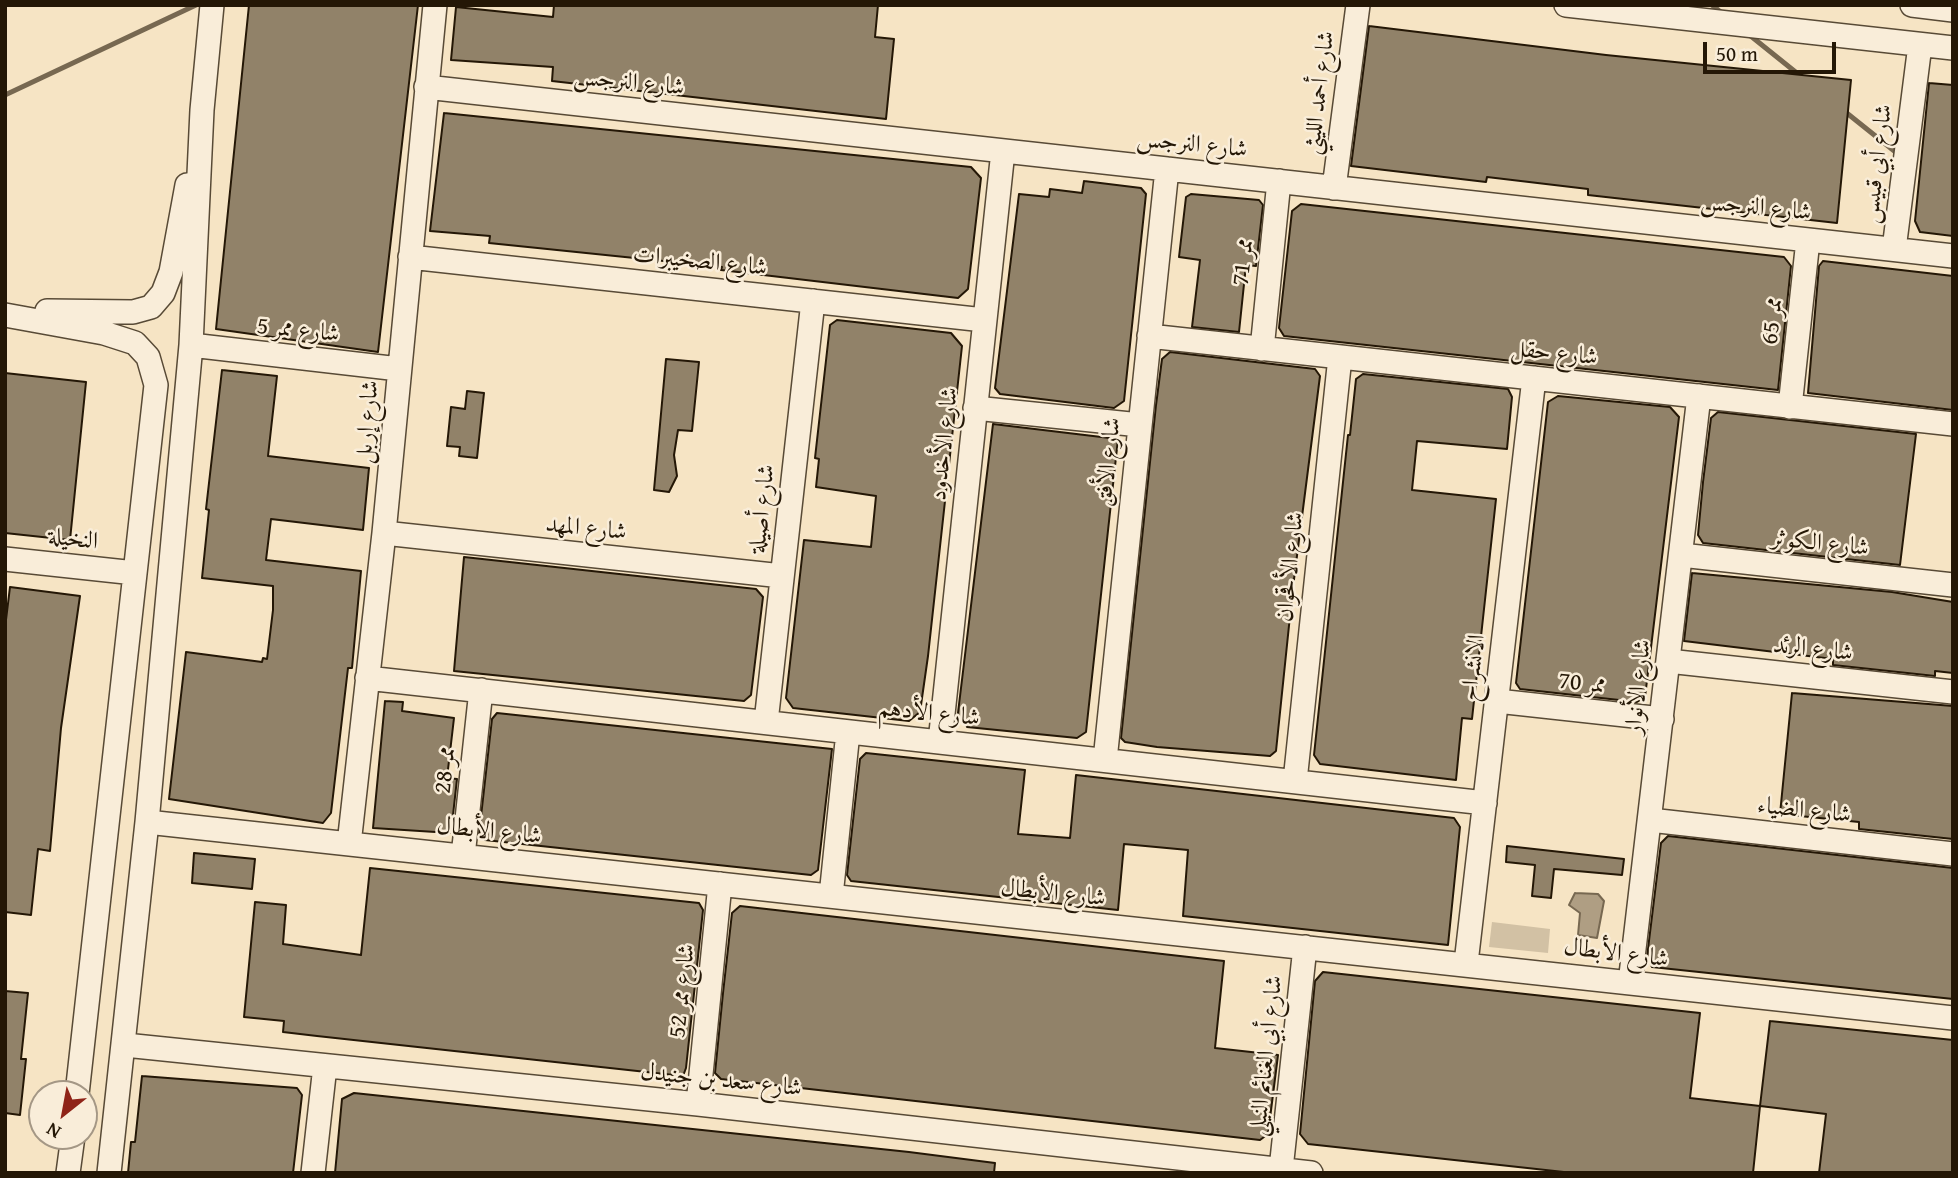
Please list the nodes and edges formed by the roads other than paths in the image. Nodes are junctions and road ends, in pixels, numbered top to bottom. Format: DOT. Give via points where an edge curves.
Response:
graph roads {
  1 [pos="435,5"];
  2 [pos="1358,5"];
  3 [pos="1566,5"];
  4 [pos="1912,5"];
  5 [pos="1953,10"];
  6 [pos="210,12"];
  7 [pos="1920,45"];
  8 [pos="1953,48"];
  9 [pos="426,87"];
  10 [pos="202,110"];
  11 [pos="1003,151"];
  12 [pos="1167,169"];
  13 [pos="1279,181"];
  14 [pos="1335,188"];
  15 [pos="1808,240"];
  16 [pos="1894,249"];
  17 [pos="1953,256"];
  18 [pos="410,257"];
  19 [pos="813,301"];
  20 [pos="5,309"];
  21 [pos="5,315"];
  22 [pos="984,320"];
  23 [pos="1149,336"];
  24 [pos="191,345"];
  25 [pos="1262,349"];
  26 [pos="1340,357"];
  27 [pos="399,369"];
  28 [pos="1534,379"];
  29 [pos="1699,396"];
  30 [pos="1790,407"];
  31 [pos="975,408"];
  32 [pos="1953,424"];
  33 [pos="1140,425"];
  34 [pos="384,533"];
  35 [pos="1681,555"];
  36 [pos="5,559"];
  37 [pos="135,573"];
  38 [pos="782,576"];
  39 [pos="1953,585"];
  40 [pos="1668,661"];
  41 [pos="367,678"];
  42 [pos="481,690"];
  43 [pos="1953,692"];
  44 [pos="1497,701"];
  45 [pos="1662,719"];
  46 [pos="766,722"];
  47 [pos="848,732"];
  48 [pos="940,742"];
  49 [pos="1105,760"];
  50 [pos="1295,781"];
  51 [pos="1485,803"];
  52 [pos="1650,820"];
  53 [pos="147,822"];
  54 [pos="349,844"];
  55 [pos="1953,854"];
  56 [pos="463,856"];
  57 [pos="720,884"];
  58 [pos="831,896"];
  59 [pos="1306,947"];
  60 [pos="1466,963"];
  61 [pos="1630,983"];
  62 [pos="1953,1018"];
  63 [pos="125,1045"];
  64 [pos="325,1066"];
  65 [pos="79,1080"];
  66 [pos="698,1104"];
  67 [pos="70,1150"];
  68 [pos="1186,1166"];
  69 [pos="1282,1170"];
  70 [pos="68,1173"];
  71 [pos="109,1173"];
  72 [pos="313,1173"];
  73 [pos="1311,1173"];
  1 -- 9 [label="street, شارع إربل"];
  2 -- 14 [label="street, شارع أحمد الليثي"];
  3 -- 7 [label="street"];
  4 -- 5 [label="street"];
  6 -- 10 [label="street"];
  7 -- 8 [label="street"];
  7 -- 16 [label="street, شارع أبي قبيس"];
  9 -- 11 [label="street, شارع النرجس"];
  9 -- 18 [label="street, شارع إربل"];
  10 -- 20 [label="street" via="171,271 163,293 151,307 122,312"];
  10 -- 24 [label="street"];
  11 -- 12 [label="street, شارع النرجس"];
  11 -- 22 [label="street, شارع الأخدود"];
  12 -- 13 [label="street, شارع النرجس"];
  12 -- 23 [label="street, شارع الأفق"];
  13 -- 14 [label="street, شارع النرجس"];
  13 -- 25 [label="street, ممر 71"];
  14 -- 15 [label="street, شارع النرجس"];
  15 -- 16 [label="street, شارع النرجس"];
  15 -- 30 [label="street, ممر 65"];
  16 -- 17 [label="street, شارع النرجس"];
  18 -- 19 [label="street, شارع الصخيبرات"];
  18 -- 27 [label="street, شارع إربل"];
  19 -- 22 [label="street, شارع الصخيبرات"];
  19 -- 38 [label="street, شارع أصيلة"];
  21 -- 37 [label="street" via="104,333 135,344 148,357 156,385"];
  22 -- 31 [label="street, شارع الأخدود"];
  23 -- 25 [label="street, شارع حقل"];
  23 -- 33 [label="street, شارع الأفق"];
  24 -- 27 [label="street, شارع ممر 5"];
  24 -- 53 [label="street"];
  25 -- 26 [label="street, شارع حقل"];
  26 -- 28 [label="street, شارع حقل"];
  26 -- 50 [label="street, شارع الأقحوان"];
  27 -- 34 [label="street, شارع إربل"];
  28 -- 29 [label="street, شارع حقل"];
  28 -- 44 [label="street, الانشراح"];
  29 -- 30 [label="street, شارع حقل"];
  29 -- 35 [label="street, شارع الأنوار"];
  30 -- 32 [label="street, شارع حقل"];
  31 -- 33 [label="street"];
  31 -- 48 [label="street, شارع الأخدود"];
  33 -- 49 [label="street, شارع الأفق"];
  34 -- 38 [label="street, شارع المهد"];
  34 -- 41 [label="street, شارع إربل"];
  35 -- 39 [label="street, شارع الكوثر"];
  35 -- 40 [label="street, شارع الأنوار"];
  36 -- 37 [label="street, النخيلة"];
  37 -- 65 [label="street"];
  38 -- 46 [label="street, شارع أصيلة"];
  40 -- 43 [label="street, شارع الرئد"];
  40 -- 45 [label="street, شارع الأنوار"];
  41 -- 42 [label="street, شارع الأدهم"];
  41 -- 54 [label="street, شارع إربل"];
  42 -- 46 [label="street, شارع الأدهم"];
  42 -- 56 [label="street, ممر 28"];
  44 -- 45 [label="street, ممر 70"];
  44 -- 51 [label="street, الانشراح"];
  45 -- 52 [label="street, شارع الأنوار"];
  46 -- 47 [label="street, شارع الأدهم"];
  47 -- 48 [label="street, شارع الأدهم"];
  47 -- 58 [label="street"];
  48 -- 49 [label="street, شارع الأدهم"];
  49 -- 50 [label="street, شارع الأدهم"];
  50 -- 51 [label="street, شارع الأدهم"];
  51 -- 60 [label="street, الانشراح"];
  52 -- 55 [label="street, شارع الضياء"];
  52 -- 61 [label="street, شارع الأنوار"];
  53 -- 54 [label="street, شارع الأبطال"];
  53 -- 63 [label="street"];
  54 -- 56 [label="street, شارع الأبطال"];
  56 -- 57 [label="street, شارع الأبطال"];
  57 -- 58 [label="street, شارع الأبطال"];
  57 -- 66 [label="street, شارع ممر 52"];
  58 -- 59 [label="street, شارع الأبطال"];
  59 -- 60 [label="street, شارع الأبطال"];
  59 -- 69 [label="street, شارع أبي الغنائم النيلي"];
  60 -- 61 [label="street, شارع الأبطال"];
  61 -- 62 [label="street, شارع الأبطال"];
  63 -- 64 [label="street, شارع سعد بن جنيدل"];
  63 -- 71 [label="street"];
  64 -- 66 [label="street, شارع سعد بن جنيدل"];
  64 -- 72 [label="street"];
  66 -- 68 [label="street, شارع سعد بن جنيدل"];
  67 -- 70 [label="street"];
  68 -- 69 [label="street, شارع سعد بن جنيدل"];
  69 -- 73 [label="street, شارع سعد بن جنيدل"];
}
